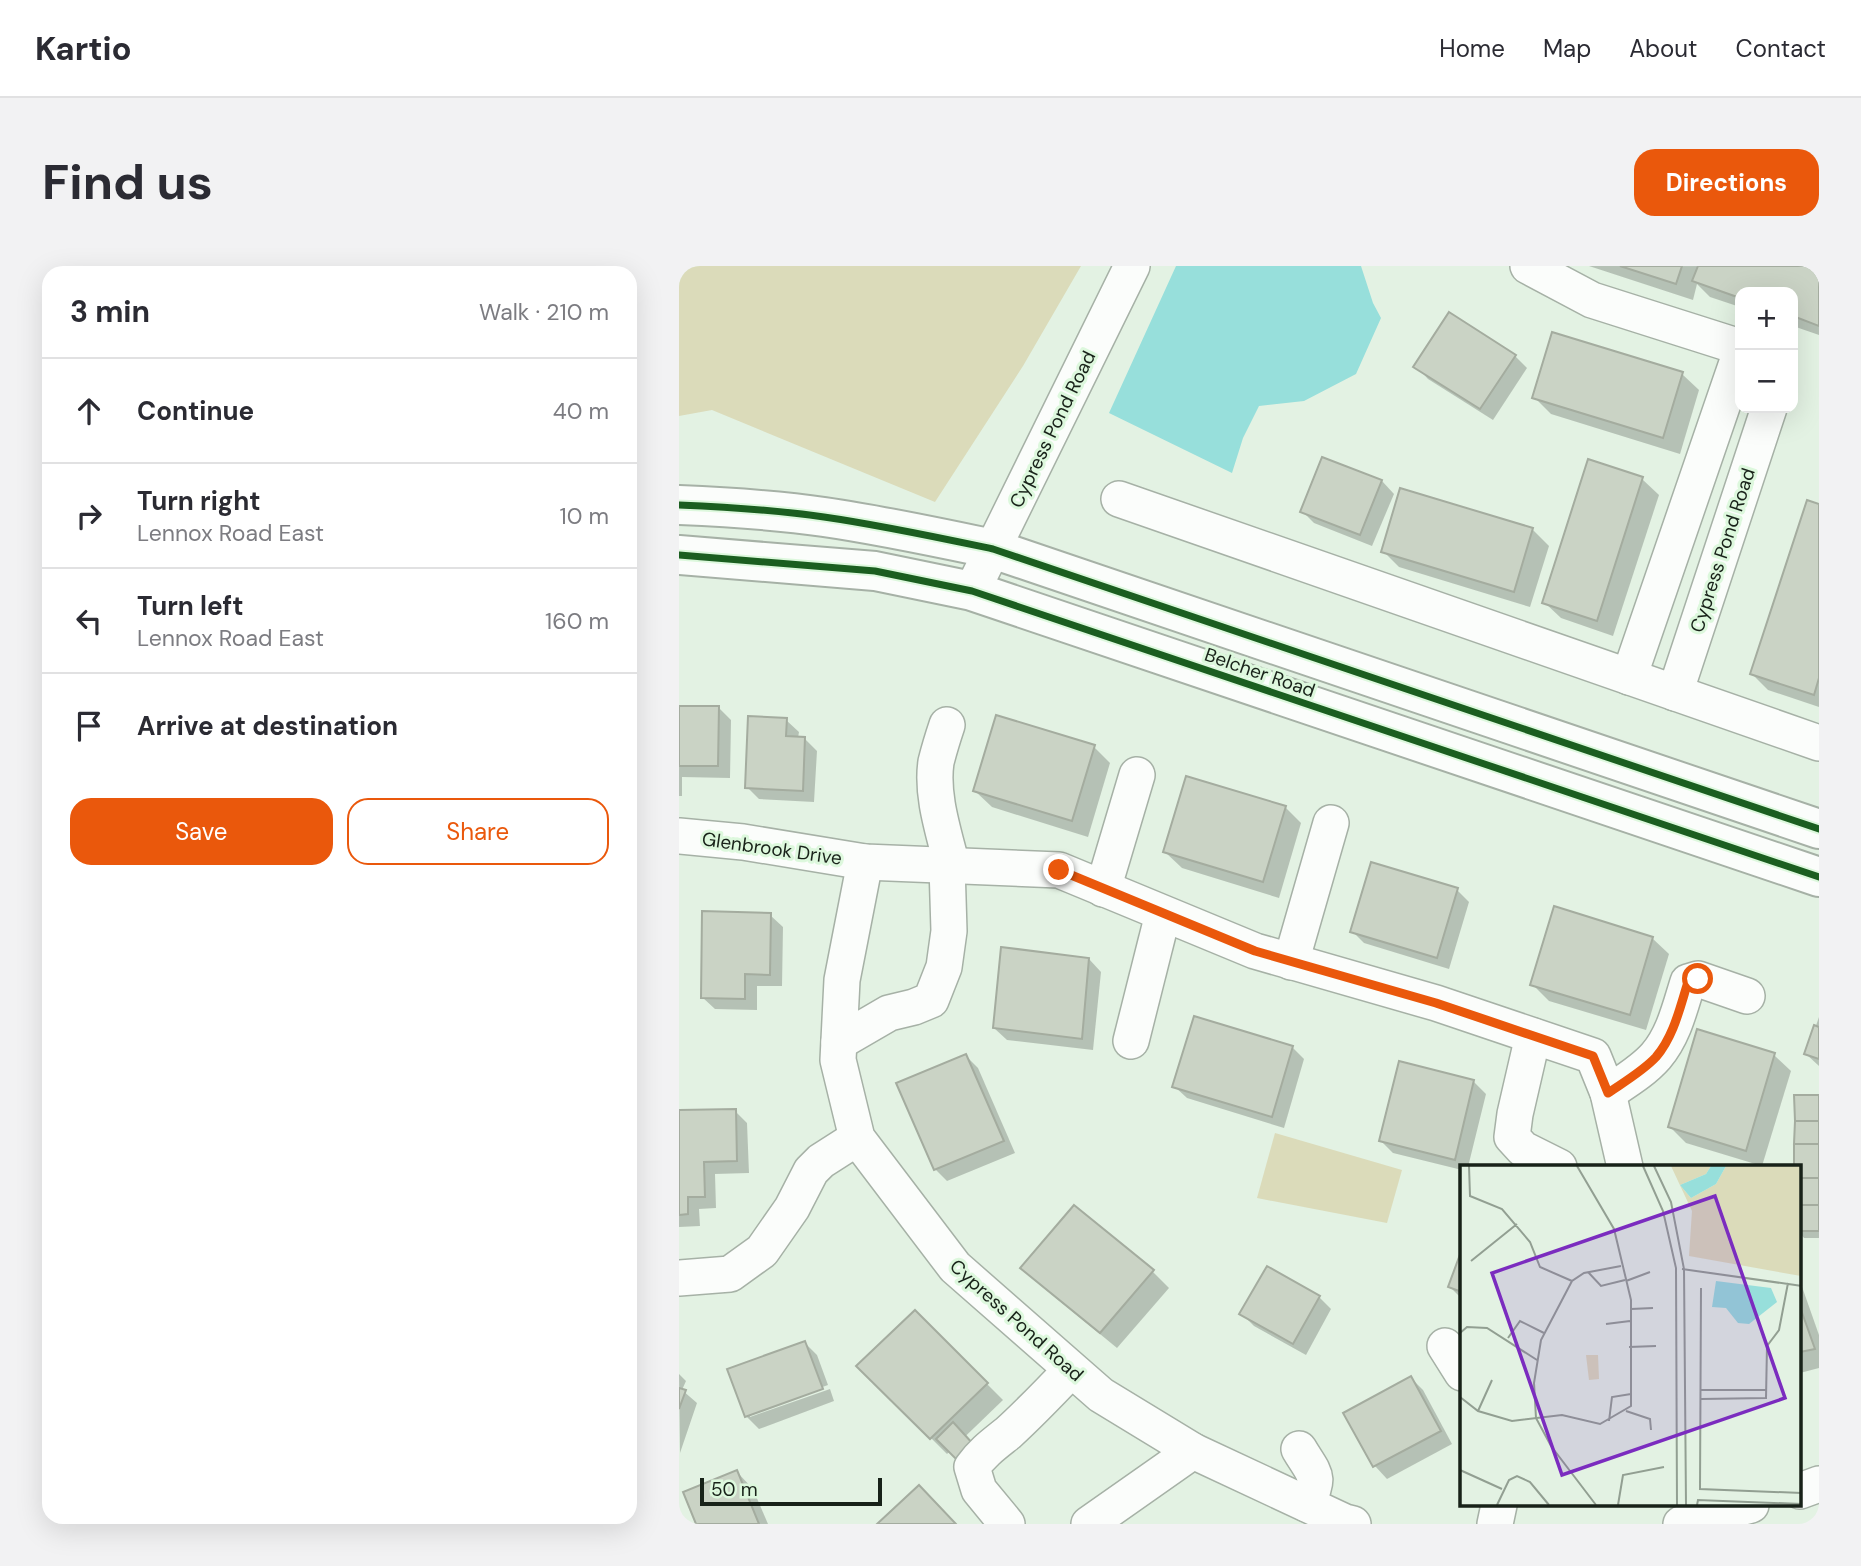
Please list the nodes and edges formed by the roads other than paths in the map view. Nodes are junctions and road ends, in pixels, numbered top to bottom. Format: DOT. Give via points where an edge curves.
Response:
graph roads {
  1 [pos="1132,266"];
  2 [pos="1528,266"];
  3 [pos="1735,345"];
  4 [pos="1735,369"];
  5 [pos="1767,413"];
  6 [pos="1119,499"];
  7 [pos="679,505"];
  8 [pos="993,549"];
  9 [pos="679,555"];
  10 [pos="972,592"];
  11 [pos="1629,677"];
  12 [pos="1675,693"];
  13 [pos="947,725"];
  14 [pos="1819,743"];
  15 [pos="1136,775"];
  16 [pos="1331,823"];
  17 [pos="1819,829"];
  18 [pos="679,836"];
  19 [pos="865,862"];
  20 [pos="949,866"];
  21 [pos="1819,877"];
  22 [pos="1103,888"];
  23 [pos="1163,914"];
  24 [pos="1291,962"];
  25 [pos="1747,996"];
  26 [pos="1533,1036"];
  27 [pos="1131,1041"];
  28 [pos="839,1042"];
  29 [pos="1608,1093"];
  30 [pos="857,1138"];
  31 [pos="1555,1165"];
  32 [pos="1625,1165"];
  33 [pos="679,1278"];
  34 [pos="1071,1370"];
  35 [pos="1299,1449"];
  36 [pos="1193,1451"];
  37 [pos="1819,1484"];
  38 [pos="1801,1491"];
  39 [pos="1307,1504"];
  40 [pos="1499,1506"];
  41 [pos="1747,1506"];
  42 [pos="1007,1524"];
  43 [pos="1089,1524"];
  44 [pos="1353,1524"];
  45 [pos="1495,1524"];
  46 [pos="1681,1524"];
  1 -- 8 [label="street, Cypress Pond Road"];
  2 -- 3 [label="street" via="1593,300"];
  4 -- 11 [label="street"];
  5 -- 12 [label="street, Cypress Pond Road"];
  6 -- 11 [label="street"];
  7 -- 8 [label="main road, Belcher Road" via="823,516"];
  8 -- 10 [label="street, Cypress Pond Road"];
  8 -- 17 [label="main road, Belcher Road"];
  9 -- 10 [label="main road, Belcher Road" via="875,572"];
  10 -- 21 [label="main road, Belcher Road"];
  11 -- 12 [label="street"];
  12 -- 14 [label="street"];
  13 -- 20 [label="street" via="935,780"];
  15 -- 22 [label="street"];
  16 -- 24 [label="street"];
  18 -- 19 [label="street, Glenbrook Drive"];
  19 -- 20 [label="street, Glenbrook Drive"];
  19 -- 28 [label="street, Cypress Pond Road" via="842,980"];
  20 -- 22 [label="street, Glenbrook Drive" via="1059,870"];
  20 -- 28 [label="street" via="949,931 931,1000 889,1013"];
  22 -- 23 [label="street, Glenbrook Drive"];
  23 -- 24 [label="street, Glenbrook Drive"];
  23 -- 27 [label="street"];
  24 -- 26 [label="street, Glenbrook Drive"];
  25 -- 29 [label="street" via="1698,979 1688,982 1668,1040 1655,1058"];
  26 -- 29 [label="street, Glenbrook Drive" via="1593,1056"];
  26 -- 31 [label="street" via="1512,1137 1523,1149"];
  28 -- 30 [label="street, Cypress Pond Road" via="838,1060"];
  29 -- 32 [label="street, Glenbrook Drive"];
  30 -- 33 [label="street" via="811,1171 762,1251 730,1274"];
  30 -- 34 [label="street, Cypress Pond Road" via="955,1267"];
  34 -- 36 [label="street, Cypress Pond Road" via="1101,1395"];
  34 -- 42 [label="street" via="972,1467 979,1490"];
  35 -- 39 [label="street" via="1316,1483"];
  36 -- 39 [label="street, Cypress Pond Road"];
  36 -- 43 [label="street"];
  37 -- 38 [label="street"];
  39 -- 44 [label="street, Cypress Pond Road"];
  40 -- 45 [label="street"];
  41 -- 46 [label="street"];
}
